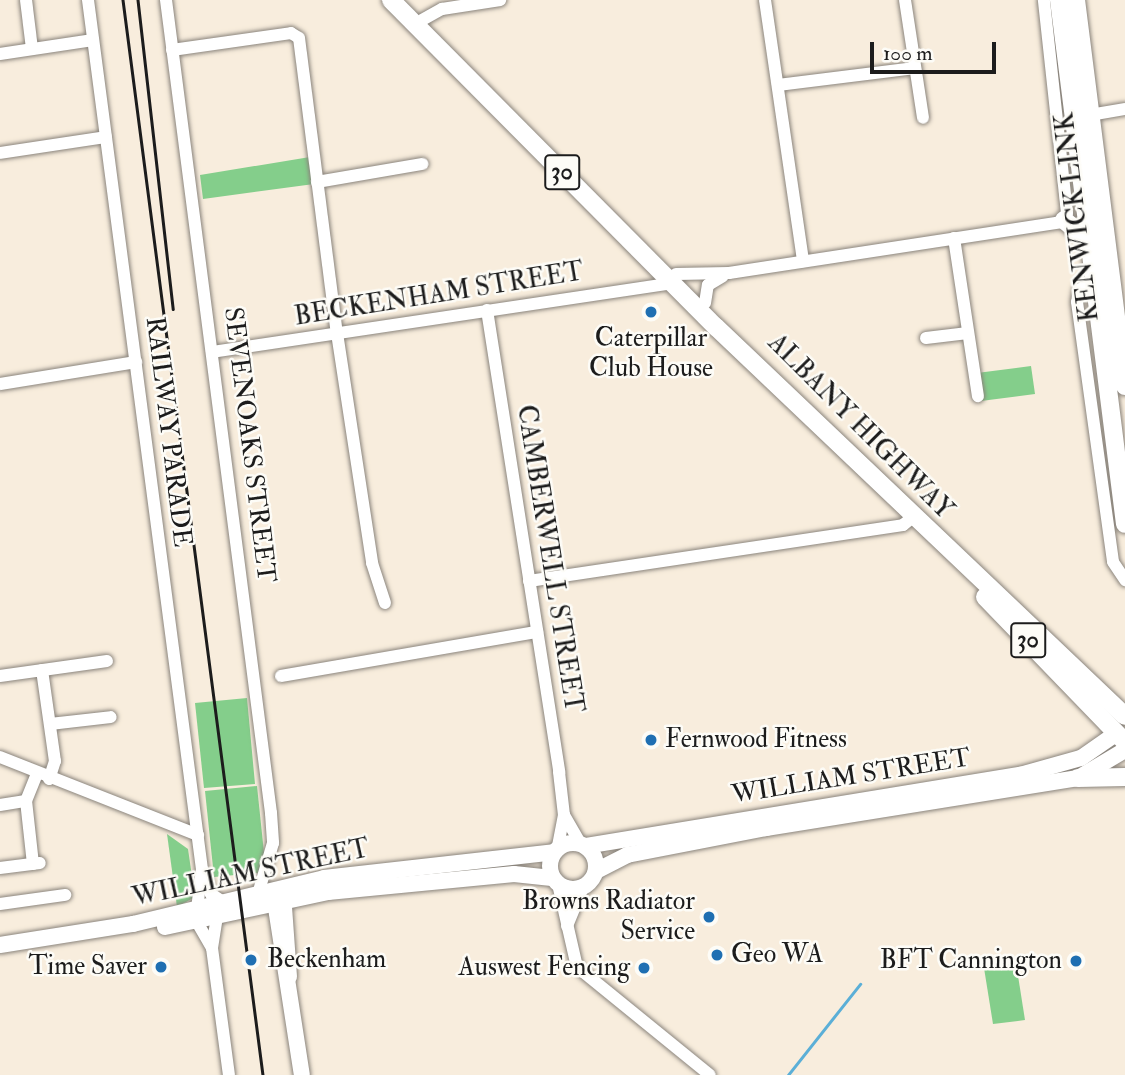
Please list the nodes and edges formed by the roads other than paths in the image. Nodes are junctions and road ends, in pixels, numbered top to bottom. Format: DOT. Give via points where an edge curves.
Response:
graph roads {
  1 [pos="26,0"];
  2 [pos="88,0"];
  3 [pos="166,0"];
  4 [pos="391,0"];
  5 [pos="403,0"];
  6 [pos="500,0"];
  7 [pos="765,0"];
  8 [pos="905,0"];
  9 [pos="1044,0"];
  10 [pos="1059,0"];
  11 [pos="1076,0"];
  12 [pos="422,20"];
  13 [pos="93,40"];
  14 [pos="32,49"];
  15 [pos="172,50"];
  16 [pos="0,54"];
  17 [pos="915,68"];
  18 [pos="778,85"];
  19 [pos="1125,109"];
  20 [pos="1092,114"];
  21 [pos="923,118"];
  22 [pos="1074,118"];
  23 [pos="106,137"];
  24 [pos="0,153"];
  25 [pos="422,164"];
  26 [pos="317,182"];
  27 [pos="1064,214"];
  28 [pos="954,238"];
  29 [pos="1089,240"];
  30 [pos="803,261"];
  31 [pos="729,273"];
  32 [pos="674,278"];
  33 [pos="1094,281"];
  34 [pos="705,303"];
  35 [pos="487,310"];
  36 [pos="337,333"];
  37 [pos="968,333"];
  38 [pos="926,338"];
  39 [pos="736,341"];
  40 [pos="212,352"];
  41 [pos="136,362"];
  42 [pos="0,384"];
  43 [pos="1125,384"];
  44 [pos="978,396"];
  45 [pos="1109,398"];
  46 [pos="1090,400"];
  47 [pos="913,517"];
  48 [pos="1125,524"];
  49 [pos="947,551"];
  50 [pos="1125,580"];
  51 [pos="529,581"];
  52 [pos="385,603"];
  53 [pos="537,632"];
  54 [pos="107,661"];
  55 [pos="42,670"];
  56 [pos="0,676"];
  57 [pos="281,676"];
  58 [pos="1125,716"];
  59 [pos="111,717"];
  60 [pos="50,724"];
  61 [pos="1122,732"];
  62 [pos="1125,750"];
  63 [pos="0,757"];
  64 [pos="43,777"];
  65 [pos="1125,777"];
  66 [pos="1078,778"];
  67 [pos="26,801"];
  68 [pos="0,805"];
  69 [pos="564,815"];
  70 [pos="198,835"];
  71 [pos="583,845"];
  72 [pos="556,849"];
  73 [pos="0,868"];
  74 [pos="202,869"];
  75 [pos="596,872"];
  76 [pos="555,881"];
  77 [pos="583,887"];
  78 [pos="258,894"];
  79 [pos="65,895"];
  80 [pos="278,895"];
  81 [pos="225,902"];
  82 [pos="0,904"];
  83 [pos="197,916"];
  84 [pos="217,918"];
  85 [pos="567,926"];
  86 [pos="0,945"];
  87 [pos="212,948"];
  88 [pos="0,953"];
  89 [pos="229,1075"];
  90 [pos="302,1075"];
  91 [pos="710,1075"];
  1 -- 14 [label="street"];
  2 -- 13 [label="street, RAILWAY PARADE"];
  3 -- 15 [label="street, SEVENOAKS STREET"];
  4 -- 32 [label="highway, ALBANY HIGHWAY / 30"];
  5 -- 12 [label="highway, ALBANY HIGHWAY / 30"];
  6 -- 12 [label="street" via="442,9"];
  7 -- 18 [label="street"];
  8 -- 17 [label="street"];
  9 -- 27 [label="street"];
  10 -- 22 [label="highway, KENWICK LINK"];
  11 -- 20 [label="highway, KENWICK LINK"];
  12 -- 32 [label="highway, ALBANY HIGHWAY / 30"];
  13 -- 14 [label="street"];
  13 -- 23 [label="street, RAILWAY PARADE"];
  14 -- 16 [label="street"];
  15 -- 26 [label="street" via="291,33 299,38"];
  15 -- 40 [label="street, SEVENOAKS STREET"];
  17 -- 18 [label="street"];
  17 -- 21 [label="street"];
  18 -- 30 [label="street"];
  19 -- 20 [label="street"];
  20 -- 22 [label="street"];
  20 -- 43 [label="highway, KENWICK LINK"];
  22 -- 29 [label="highway, KENWICK LINK"];
  23 -- 24 [label="street"];
  23 -- 41 [label="street, RAILWAY PARADE"];
  25 -- 26 [label="street"];
  26 -- 36 [label="street"];
  27 -- 28 [label="street, BECKENHAM STREET" via="1033,227"];
  27 -- 29 [label="highway"];
  28 -- 30 [label="street, BECKENHAM STREET"];
  28 -- 37 [label="street"];
  29 -- 33 [label="highway, KENWICK LINK"];
  30 -- 31 [label="street, BECKENHAM STREET"];
  31 -- 32 [label="street, BECKENHAM STREET"];
  31 -- 34 [label="street" via="709,282"];
  32 -- 34 [label="highway, ALBANY HIGHWAY / 30"];
  32 -- 35 [label="street, BECKENHAM STREET"];
  32 -- 39 [label="highway, ALBANY HIGHWAY / 30"];
  33 -- 45 [label="highway, KENWICK LINK"];
  33 -- 46 [label="street" via="1077,298"];
  34 -- 39 [label="highway, ALBANY HIGHWAY / 30"];
  35 -- 36 [label="street, BECKENHAM STREET"];
  35 -- 51 [label="street, CAMBERWELL STREET"];
  36 -- 40 [label="street, BECKENHAM STREET"];
  36 -- 52 [label="street" via="372,563"];
  37 -- 38 [label="street"];
  37 -- 44 [label="street"];
  39 -- 47 [label="highway, ALBANY HIGHWAY / 30"];
  40 -- 78 [label="street, SEVENOAKS STREET" via="271,813 270,860"];
  41 -- 42 [label="street"];
  41 -- 70 [label="street, RAILWAY PARADE"];
  43 -- 45 [label="street"];
  45 -- 46 [label="street"];
  45 -- 48 [label="highway, KENWICK LINK"];
  46 -- 50 [label="street" via="1113,562"];
  47 -- 49 [label="highway, ALBANY HIGHWAY / 30"];
  47 -- 51 [label="street" via="903,525"];
  49 -- 58 [label="highway, ALBANY HIGHWAY / 30"];
  49 -- 61 [label="highway, ALBANY HIGHWAY / 30"];
  51 -- 53 [label="street, CAMBERWELL STREET"];
  53 -- 57 [label="street"];
  53 -- 69 [label="street, CAMBERWELL STREET"];
  54 -- 55 [label="street"];
  55 -- 56 [label="street"];
  55 -- 60 [label="street"];
  59 -- 60 [label="street"];
  60 -- 64 [label="street" via="55,761"];
  61 -- 71 [label="main road, WILLIAM STREET" via="1081,758 1020,775"];
  62 -- 66 [label="main road, WILLIAM STREET"];
  63 -- 64 [label="street"];
  64 -- 67 [label="street"];
  64 -- 70 [label="street"];
  65 -- 66 [label="highway"];
  66 -- 75 [label="main road, WILLIAM STREET" via="627,855"];
  67 -- 68 [label="street"];
  67 -- 73 [label="street" via="37,864"];
  69 -- 71 [label="street, CAMBERWELL STREET"];
  69 -- 72 [label="street, CAMBERWELL STREET"];
  70 -- 74 [label="street, RAILWAY PARADE"];
  71 -- 72 [label="main road, WILLIAM STREET"];
  71 -- 75 [label="main road"];
  72 -- 76 [label="main road"];
  72 -- 80 [label="main road, WILLIAM STREET"];
  74 -- 81 [label="street, RAILWAY PARADE" via="211,894"];
  74 -- 83 [label="street, RAILWAY PARADE"];
  75 -- 77 [label="main road"];
  76 -- 77 [label="main road, WILLIAM STREET"];
  76 -- 80 [label="main road, WILLIAM STREET" via="514,874"];
  76 -- 85 [label="street"];
  77 -- 85 [label="street"];
  78 -- 80 [label="main road, WILLIAM STREET"];
  78 -- 81 [label="main road, WILLIAM STREET"];
  79 -- 82 [label="street"];
  80 -- 84 [label="main road, WILLIAM STREET"];
  80 -- 90 [label="main road"];
  81 -- 83 [label="main road, WILLIAM STREET"];
  83 -- 84 [label="main road, WILLIAM STREET"];
  83 -- 86 [label="main road, WILLIAM STREET"];
  83 -- 87 [label="street"];
  83 -- 88 [label="main road, WILLIAM STREET"];
  84 -- 87 [label="street"];
  85 -- 91 [label="street" via="569,953 588,980"];
  87 -- 89 [label="street"];
}
